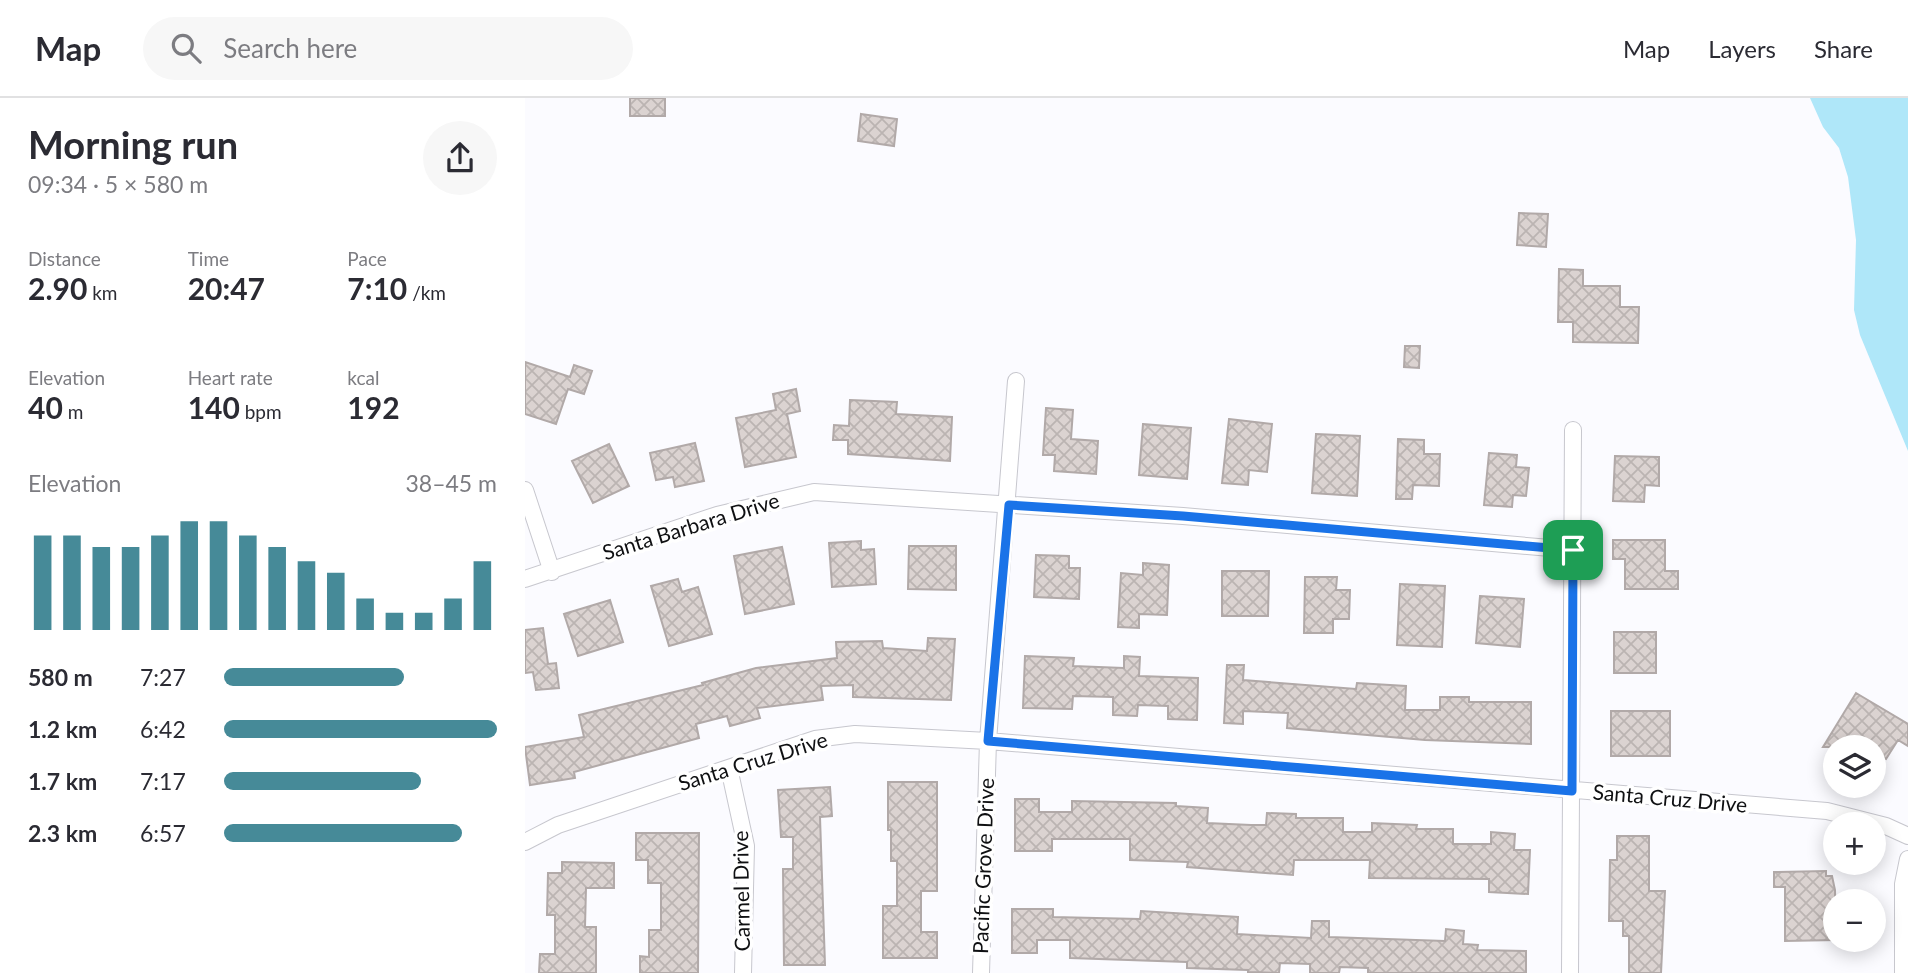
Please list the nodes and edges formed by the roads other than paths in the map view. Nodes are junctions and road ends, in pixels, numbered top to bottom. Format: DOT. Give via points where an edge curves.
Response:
graph roads {
  1 [pos="1016,381"];
  2 [pos="1573,430"];
  3 [pos="525,490"];
  4 [pos="1009,505"];
  5 [pos="1573,550"];
  6 [pos="552,572"];
  7 [pos="525,579"];
  8 [pos="988,741"];
  9 [pos="729,768"];
  10 [pos="1572,791"];
  11 [pos="1908,836"];
  12 [pos="525,842"];
  13 [pos="1908,859"];
  14 [pos="743,973"];
  15 [pos="981,973"];
  16 [pos="1570,973"];
  17 [pos="1903,973"];
  1 -- 4 [label="street, Pacific Grove Drive"];
  2 -- 5 [label="street"];
  3 -- 6 [label="street"];
  4 -- 5 [label="street, Santa Barbara Drive"];
  4 -- 6 [label="street, Santa Barbara Drive" via="814,492 717,515"];
  4 -- 8 [label="street, Pacific Grove Drive"];
  5 -- 10 [label="street"];
  6 -- 7 [label="street, Santa Barbara Drive"];
  8 -- 9 [label="street, Santa Cruz Drive" via="855,734 815,739"];
  8 -- 10 [label="street, Santa Cruz Drive"];
  8 -- 15 [label="street, Pacific Grove Drive"];
  9 -- 12 [label="street, Santa Cruz Drive" via="558,825"];
  9 -- 14 [label="street, Carmel Drive" via="746,846"];
  10 -- 11 [label="street, Santa Cruz Drive" via="1827,811"];
  10 -- 16 [label="street"];
  13 -- 17 [label="street" via="1903,884"];
}
